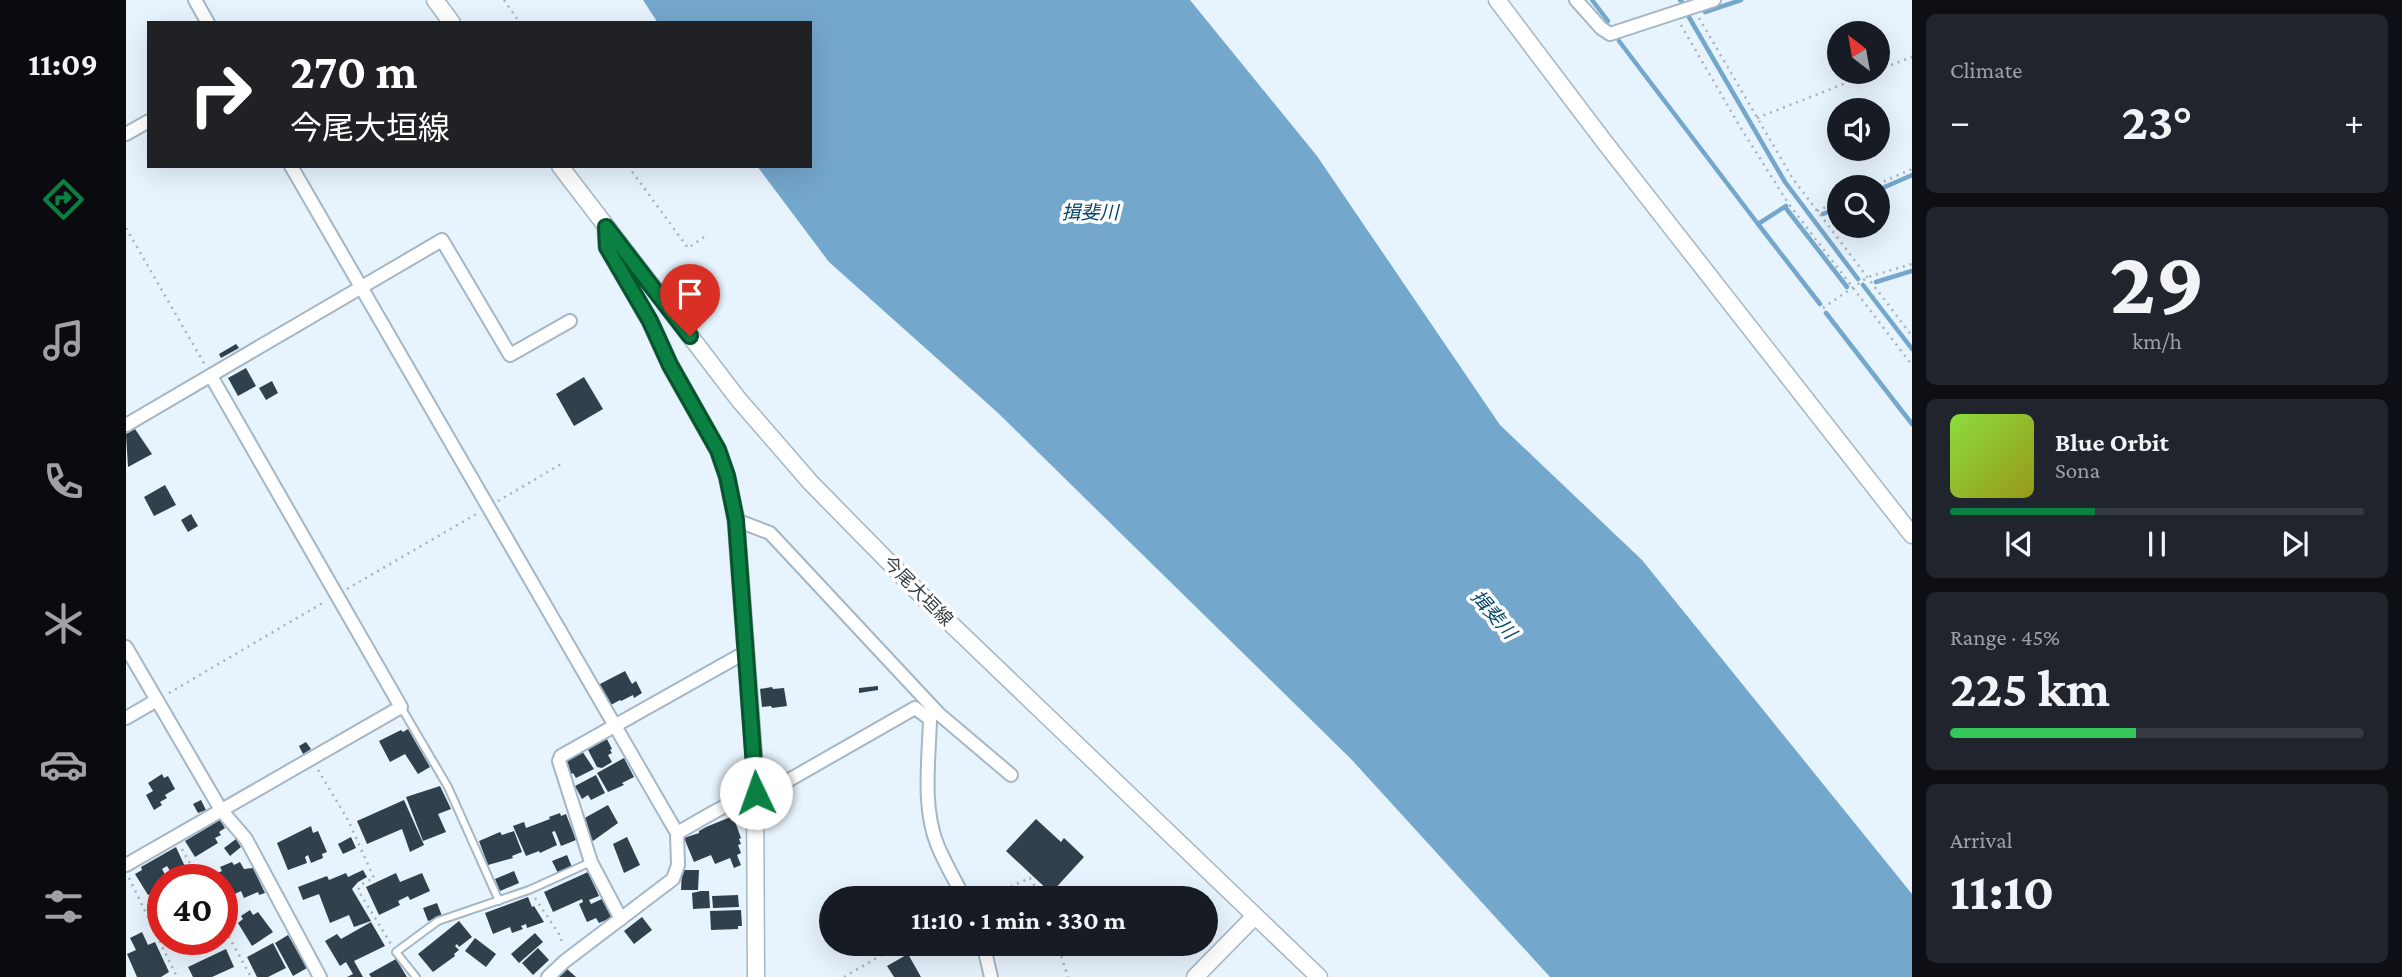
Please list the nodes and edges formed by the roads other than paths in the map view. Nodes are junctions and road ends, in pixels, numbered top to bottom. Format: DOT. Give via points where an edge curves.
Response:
graph roads {
  1 [pos="195,0"];
  2 [pos="435,0"];
  3 [pos="1497,0"];
  4 [pos="1576,0"];
  5 [pos="1670,0"];
  6 [pos="1714,0"];
  7 [pos="1675,13"];
  8 [pos="207,21"];
  9 [pos="451,21"];
  10 [pos="147,122"];
  11 [pos="126,134"];
  12 [pos="291,168"];
  13 [pos="562,168"];
  14 [pos="606,227"];
  15 [pos="361,288"];
  16 [pos="570,321"];
  17 [pos="211,376"];
  18 [pos="126,425"];
  19 [pos="736,520"];
  20 [pos="1912,536"];
  21 [pos="126,647"];
  22 [pos="746,652"];
  23 [pos="157,700"];
  24 [pos="401,707"];
  25 [pos="126,718"];
  26 [pos="613,726"];
  27 [pos="1011,775"];
  28 [pos="756,793"];
  29 [pos="221,810"];
  30 [pos="677,834"];
  31 [pos="591,862"];
  32 [pos="126,865"];
  33 [pos="958,886"];
  34 [pos="499,901"];
  35 [pos="1255,916"];
  36 [pos="621,919"];
  37 [pos="986,956"];
  38 [pos="320,977"];
  39 [pos="416,977"];
  40 [pos="548,977"];
  41 [pos="757,977"];
  42 [pos="990,977"];
  43 [pos="1195,977"];
  44 [pos="1319,977"];
  1 -- 8 [label="street"];
  2 -- 9 [label="street"];
  3 -- 20 [label="street"];
  4 -- 7 [label="street" via="1610,34"];
  5 -- 7 [label="street"];
  6 -- 7 [label="street"];
  10 -- 11 [label="street"];
  12 -- 15 [label="street"];
  13 -- 14 [label="street, 今尾大垣線"];
  14 -- 19 [label="street" via="607,247 718,450"];
  14 -- 35 [label="street, 今尾大垣線" via="739,400 811,483"];
  15 -- 16 [label="street" via="442,240 510,355"];
  15 -- 17 [label="street"];
  15 -- 26 [label="street"];
  17 -- 18 [label="street"];
  17 -- 24 [label="street"];
  19 -- 22 [label="street"];
  19 -- 27 [label="street" via="770,533 939,714"];
  21 -- 23 [label="street"];
  22 -- 26 [label="street"];
  22 -- 28 [label="street"];
  23 -- 25 [label="street"];
  23 -- 29 [label="street"];
  24 -- 29 [label="street"];
  24 -- 34 [label="lane" via="448,787"];
  26 -- 30 [label="street"];
  26 -- 31 [label="street" via="559,761"];
  28 -- 30 [label="street"];
  28 -- 33 [label="street" via="768,792 915,708 930,719 931,820 936,844"];
  28 -- 41 [label="street"];
  29 -- 32 [label="street"];
  29 -- 38 [label="street" via="246,839"];
  30 -- 36 [label="street" via="678,865 673,879"];
  31 -- 34 [label="lane"];
  31 -- 36 [label="street"];
  34 -- 39 [label="lane" via="438,921 396,952"];
  35 -- 43 [label="street"];
  35 -- 44 [label="street, 今尾大垣線"];
  36 -- 40 [label="street"];
  37 -- 42 [label="street"];
}
